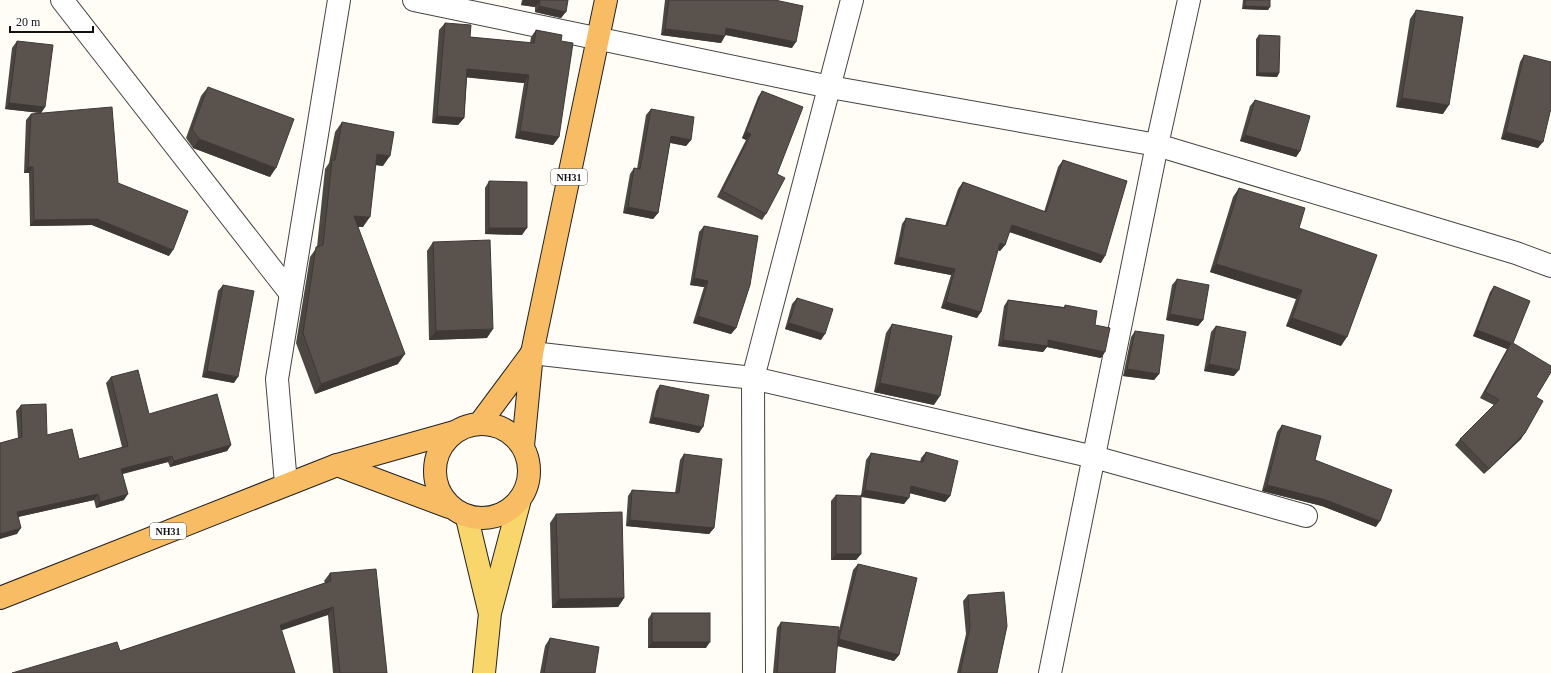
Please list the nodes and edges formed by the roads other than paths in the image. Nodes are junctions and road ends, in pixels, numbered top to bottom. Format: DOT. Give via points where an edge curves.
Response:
graph roads {
  1 [pos="62,0"];
  2 [pos="339,0"];
  3 [pos="414,0"];
  4 [pos="606,0"];
  5 [pos="852,0"];
  6 [pos="1190,0"];
  7 [pos="597,39"];
  8 [pos="830,87"];
  9 [pos="1157,145"];
  10 [pos="1551,266"];
  11 [pos="291,294"];
  12 [pos="532,354"];
  13 [pos="753,378"];
  14 [pos="480,423"];
  15 [pos="454,432"];
  16 [pos="523,446"];
  17 [pos="1094,457"];
  18 [pos="337,465"];
  19 [pos="286,484"];
  20 [pos="519,503"];
  21 [pos="458,513"];
  22 [pos="1306,516"];
  23 [pos="0,598"];
  24 [pos="490,613"];
  25 [pos="484,673"];
  26 [pos="754,673"];
  27 [pos="1050,673"];
  1 -- 11 [label="street"];
  2 -- 11 [label="street"];
  3 -- 7 [label="street"];
  4 -- 7 [label="highway, NH31"];
  5 -- 8 [label="street"];
  6 -- 9 [label="street"];
  7 -- 8 [label="street"];
  7 -- 12 [label="highway, NH31"];
  8 -- 9 [label="street"];
  8 -- 13 [label="street"];
  9 -- 10 [label="street" via="1516,253"];
  9 -- 17 [label="street"];
  11 -- 19 [label="street" via="277,379"];
  12 -- 13 [label="street"];
  12 -- 14 [label="highway, NH31"];
  12 -- 16 [label="highway, NH31"];
  13 -- 17 [label="street"];
  13 -- 26 [label="street"];
  14 -- 15 [label="highway, NH31"];
  14 -- 16 [label="highway, NH31" via="505,428"];
  15 -- 18 [label="highway, NH31"];
  15 -- 21 [label="highway, NH31" via="440,448 434,469 437,489"];
  16 -- 20 [label="highway, NH31" via="530,475"];
  17 -- 22 [label="street"];
  17 -- 27 [label="street"];
  18 -- 19 [label="highway, NH31"];
  18 -- 21 [label="highway"];
  19 -- 23 [label="highway, NH31"];
  20 -- 21 [label="highway" via="496,518"];
  20 -- 24 [label="main road"];
  21 -- 24 [label="main road"];
  24 -- 25 [label="main road"];
}
